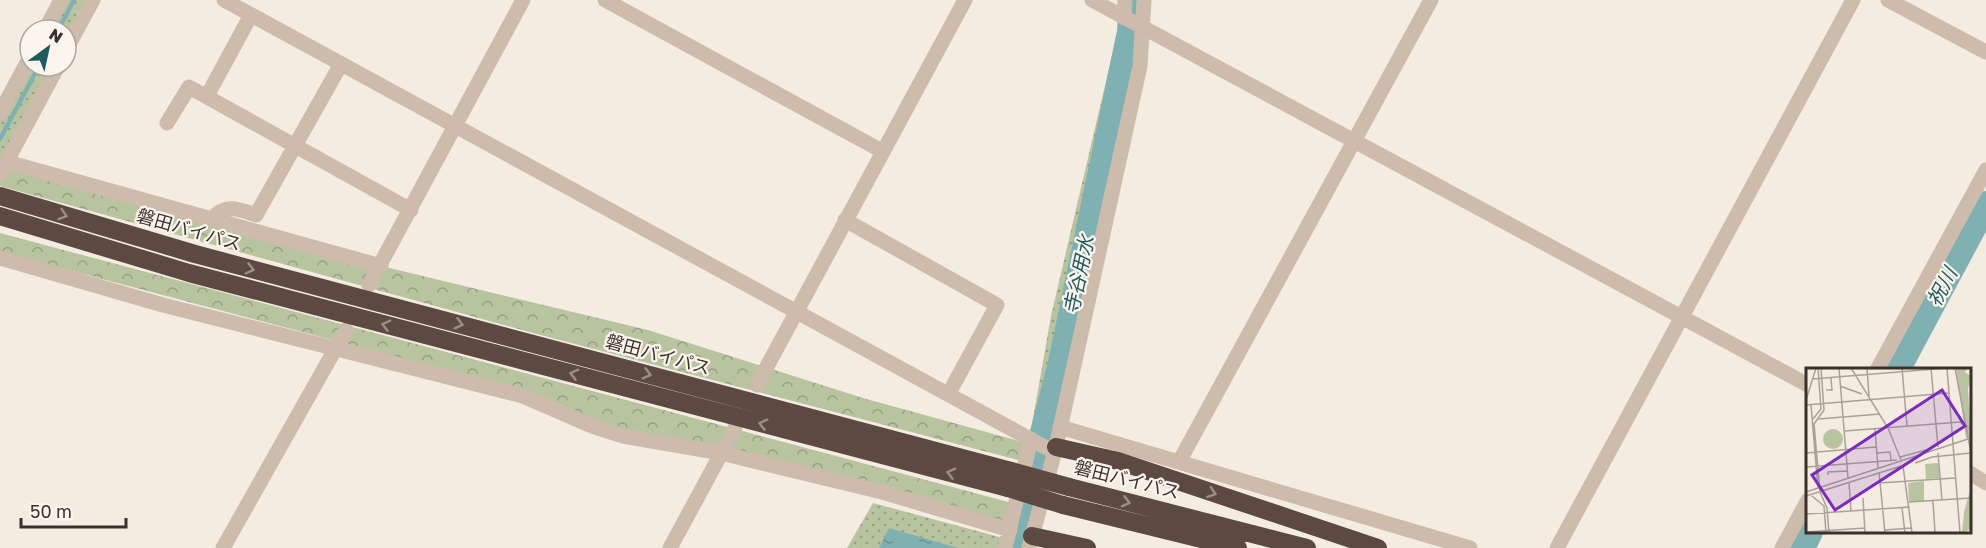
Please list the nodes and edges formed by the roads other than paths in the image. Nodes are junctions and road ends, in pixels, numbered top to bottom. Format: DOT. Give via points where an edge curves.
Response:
graph roads {
  1 [pos="61,0"];
  2 [pos="93,0"];
  3 [pos="523,0"];
  4 [pos="605,0"];
  5 [pos="965,0"];
  6 [pos="1092,0"];
  7 [pos="1125,0"];
  8 [pos="1144,0"];
  9 [pos="1431,0"];
  10 [pos="1853,0"];
  11 [pos="1888,0"];
  12 [pos="233,2"];
  13 [pos="251,15"];
  14 [pos="51,18"];
  15 [pos="1133,23"];
  16 [pos="78,28"];
  17 [pos="1986,52"];
  18 [pos="341,64"];
  19 [pos="19,78"];
  20 [pos="52,78"];
  21 [pos="207,96"];
  22 [pos="0,113"];
  23 [pos="167,123"];
  24 [pos="456,127"];
  25 [pos="1354,143"];
  26 [pos="295,146"];
  27 [pos="882,151"];
  28 [pos="1986,170"];
  29 [pos="2,171"];
  30 [pos="3,197"];
  31 [pos="411,210"];
  32 [pos="0,216"];
  33 [pos="212,219"];
  34 [pos="845,220"];
  35 [pos="0,258"];
  36 [pos="381,266"];
  37 [pos="369,285"];
  38 [pos="797,311"];
  39 [pos="1682,318"];
  40 [pos="346,330"];
  41 [pos="336,349"];
  42 [pos="1877,368"];
  43 [pos="1806,384"];
  44 [pos="757,385"];
  45 [pos="949,393"];
  46 [pos="1060,427"];
  47 [pos="735,428"];
  48 [pos="1045,445"];
  49 [pos="721,453"];
  50 [pos="1179,462"];
  51 [pos="1971,474"];
  52 [pos="1010,480"];
  53 [pos="1986,483"];
  54 [pos="1066,496"];
  55 [pos="1806,504"];
  56 [pos="1010,530"];
  57 [pos="1031,542"];
  58 [pos="223,548"];
  59 [pos="670,548"];
  60 [pos="1005,548"];
  61 [pos="1087,548"];
  62 [pos="1238,548"];
  63 [pos="1307,548"];
  64 [pos="1378,548"];
  65 [pos="1470,548"];
  66 [pos="1557,548"];
  67 [pos="1782,548"];
  1 -- 14 [label="street"];
  2 -- 16 [label="street"];
  3 -- 24 [label="street"];
  4 -- 27 [label="street"];
  5 -- 27 [label="street"];
  6 -- 15 [label="street"];
  7 -- 15 [label="street"];
  8 -- 15 [label="street"];
  9 -- 25 [label="street"];
  10 -- 39 [label="street"];
  11 -- 17 [label="street"];
  12 -- 13 [label="street"];
  13 -- 18 [label="street"];
  13 -- 21 [label="street"];
  15 -- 25 [label="street"];
  15 -- 46 [label="street" via="1140,66"];
  18 -- 24 [label="street"];
  18 -- 26 [label="street"];
  19 -- 22 [label="street"];
  20 -- 29 [label="street"];
  21 -- 23 [label="street" via="189,87"];
  21 -- 26 [label="street"];
  24 -- 31 [label="street"];
  24 -- 38 [label="street"];
  25 -- 39 [label="street"];
  25 -- 50 [label="street"];
  26 -- 31 [label="street"];
  26 -- 33 [label="street" via="256,215 231,207"];
  27 -- 34 [label="street"];
  28 -- 42 [label="street"];
  29 -- 33 [label="street"];
  30 -- 52 [label="highway, 磐田バイパス, one-way"];
  31 -- 36 [label="street"];
  52 -- 32 [label="highway, 磐田バイパス, one-way" via="189,273"];
  33 -- 36 [label="street"];
  34 -- 38 [label="street"];
  34 -- 45 [label="street" via="997,305"];
  35 -- 41 [label="street"];
  36 -- 37 [label="street"];
  38 -- 44 [label="street"];
  38 -- 45 [label="street"];
  39 -- 43 [label="street"];
  39 -- 66 [label="street"];
  40 -- 41 [label="street"];
  41 -- 49 [label="street" via="523,396 623,436"];
  41 -- 58 [label="street"];
  45 -- 48 [label="street"];
  46 -- 48 [label="street"];
  46 -- 50 [label="street"];
  47 -- 49 [label="street"];
  48 -- 56 [label="street"];
  48 -- 57 [label="street"];
  48 -- 64 [label="highway, one-way" via="1118,461"];
  49 -- 56 [label="street" via="882,492"];
  49 -- 59 [label="street"];
  50 -- 65 [label="street"];
  51 -- 53 [label="street"];
  52 -- 54 [label="highway, 磐田バイパス, bridge"];
  54 -- 62 [label="highway, 磐田バイパス"];
  54 -- 63 [label="highway, 磐田バイパス, one-way"];
  55 -- 67 [label="street"];
  56 -- 60 [label="street"];
  57 -- 61 [label="highway"];
}
